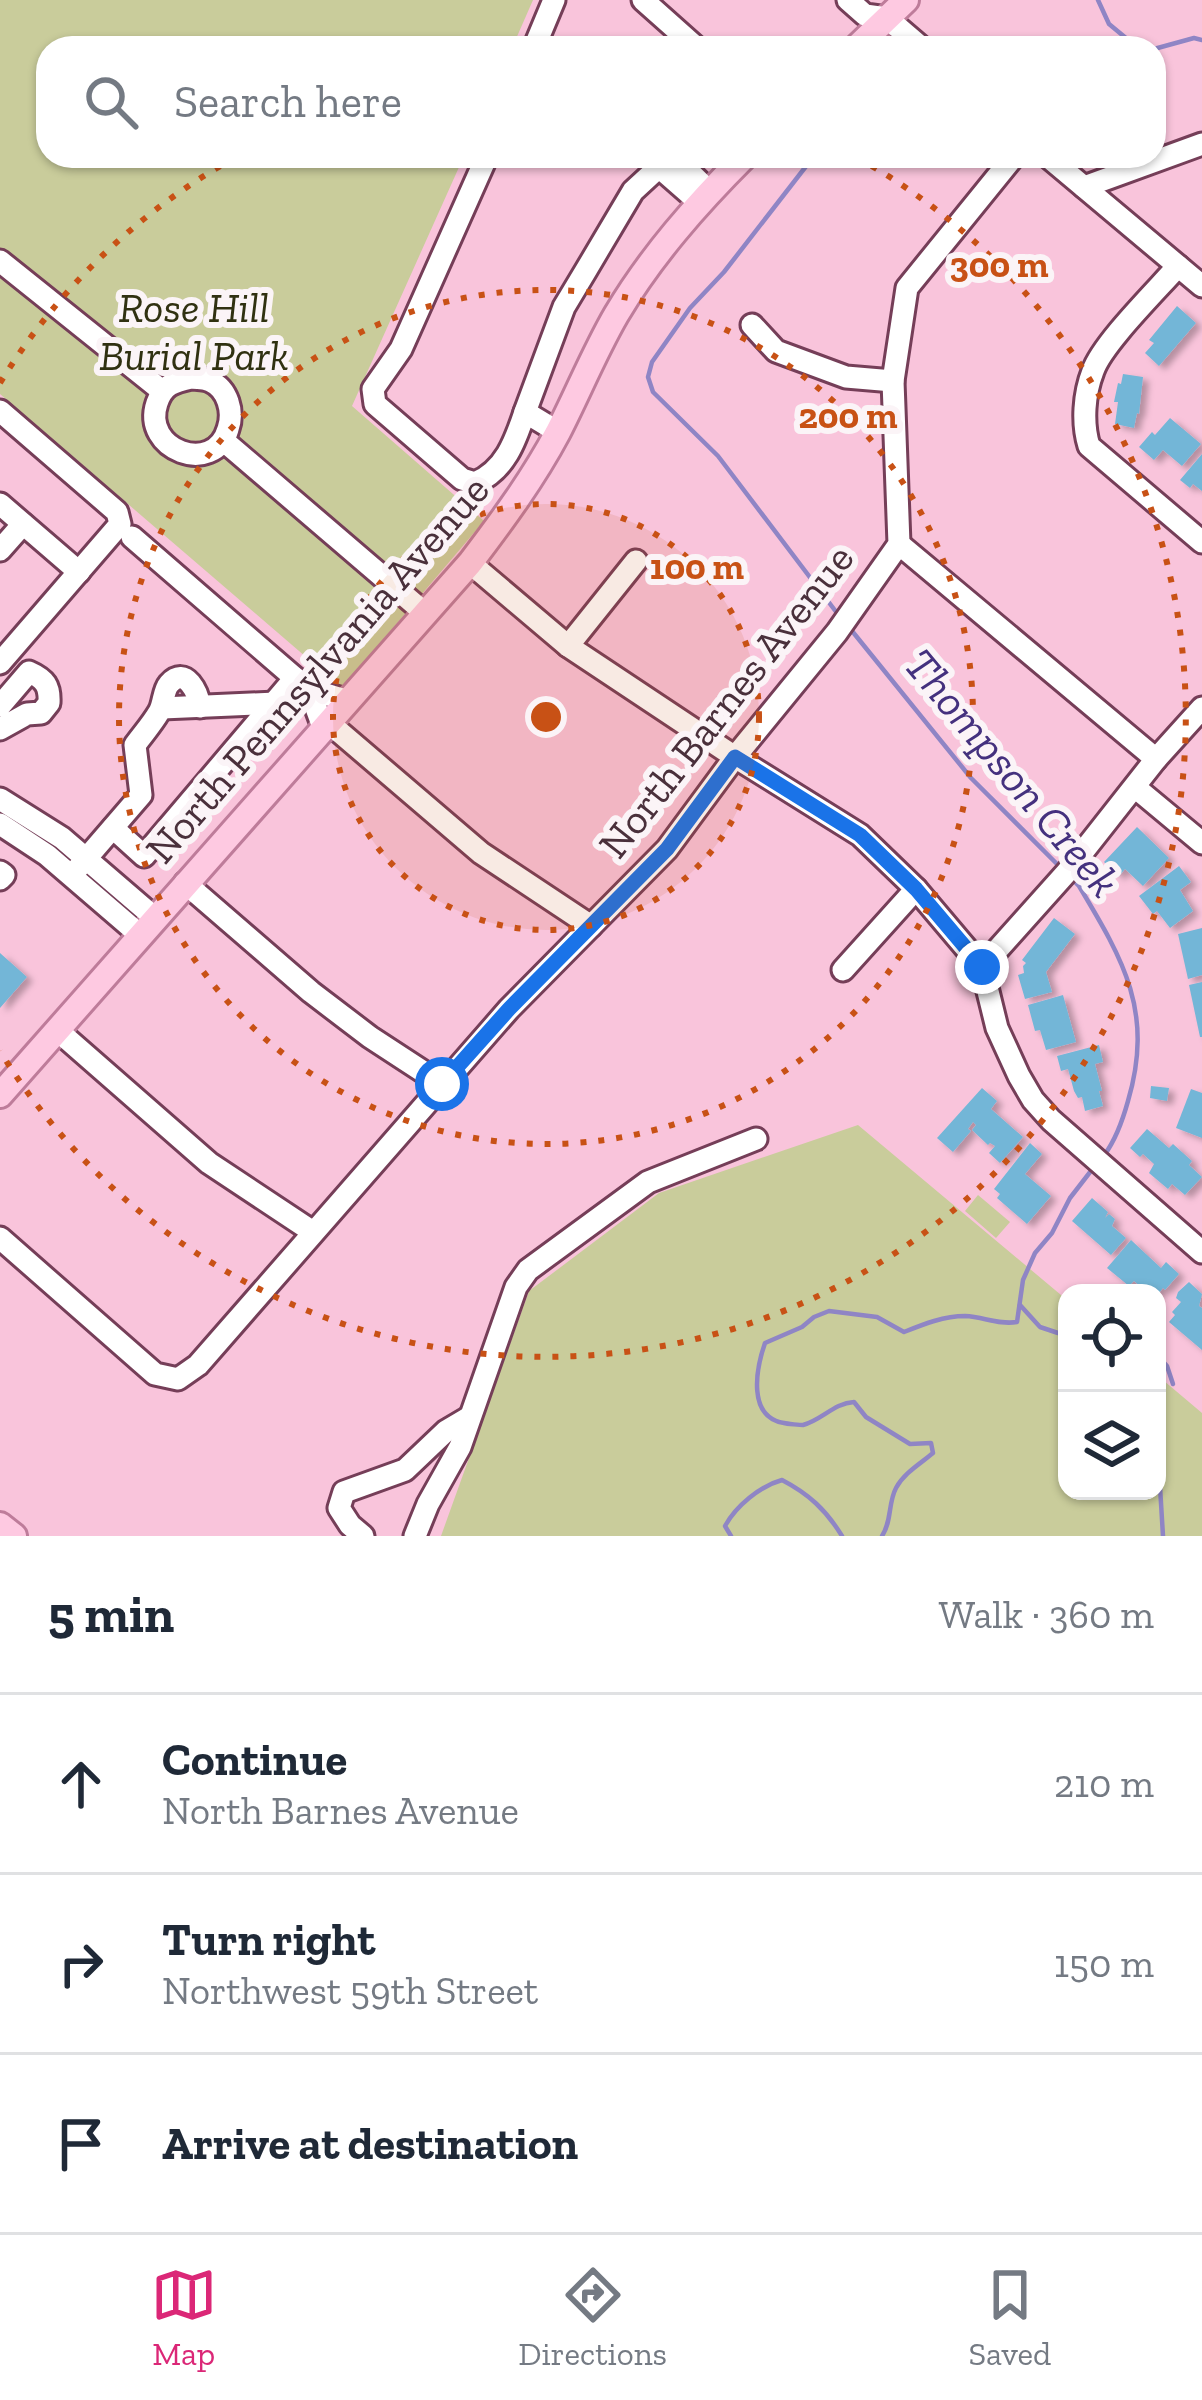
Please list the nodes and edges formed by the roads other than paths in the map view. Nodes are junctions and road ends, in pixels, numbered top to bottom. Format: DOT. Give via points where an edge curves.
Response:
graph roads {
  1 [pos="554,0"];
  2 [pos="643,0"];
  3 [pos="848,0"];
  4 [pos="906,0"];
  5 [pos="885,9"];
  6 [pos="538,36"];
  7 [pos="684,36"];
  8 [pos="865,36"];
  9 [pos="911,36"];
  10 [pos="1202,144"];
  11 [pos="1166,157"];
  12 [pos="482,168"];
  13 [pos="660,168"];
  14 [pos="677,168"];
  15 [pos="733,168"];
  16 [pos="1004,168"];
  17 [pos="1061,168"];
  18 [pos="1136,168"];
  19 [pos="1084,187"];
  20 [pos="704,197"];
  21 [pos="0,260"];
  22 [pos="1178,266"];
  23 [pos="1202,286"];
  24 [pos="752,325"];
  25 [pos="893,381"];
  26 [pos="161,390"];
  27 [pos="0,411"];
  28 [pos="525,412"];
  29 [pos="558,432"];
  30 [pos="224,441"];
  31 [pos="0,504"];
  32 [pos="23,524"];
  33 [pos="132,537"];
  34 [pos="1202,542"];
  35 [pos="898,544"];
  36 [pos="0,550"];
  37 [pos="636,561"];
  38 [pos="470,563"];
  39 [pos="79,572"];
  40 [pos="426,614"];
  41 [pos="568,646"];
  42 [pos="0,663"];
  43 [pos="302,684"];
  44 [pos="349,701"];
  45 [pos="276,703"];
  46 [pos="0,706"];
  47 [pos="1202,708"];
  48 [pos="327,726"];
  49 [pos="0,729"];
  50 [pos="735,757"];
  51 [pos="1156,759"];
  52 [pos="1136,788"];
  53 [pos="0,799"];
  54 [pos="0,824"];
  55 [pos="112,827"];
  56 [pos="1202,843"];
  57 [pos="79,867"];
  58 [pos="185,883"];
  59 [pos="916,889"];
  60 [pos="147,926"];
  61 [pos="590,926"];
  62 [pos="982,967"];
  63 [pos="843,970"];
  64 [pos="57,1030"];
  65 [pos="442,1084"];
  66 [pos="0,1095"];
  67 [pos="756,1139"];
  68 [pos="313,1232"];
  69 [pos="0,1238"];
  70 [pos="1197,1238"];
  71 [pos="468,1418"];
  72 [pos="0,1525"];
  73 [pos="14,1536"];
  74 [pos="363,1536"];
  75 [pos="416,1536"];
  1 -- 6 [label="street"];
  2 -- 7 [label="street"];
  3 -- 5 [label="street" via="866,15"];
  4 -- 5 [label="main road"];
  5 -- 8 [label="main road"];
  5 -- 9 [label="street"];
  10 -- 11 [label="street"];
  12 -- 28 [label="street" via="401,349 373,389 386,414 475,483 492,476"];
  13 -- 28 [label="street" via="633,191 564,307"];
  14 -- 20 [label="street"];
  15 -- 20 [label="main road, North Pennsylvania Avenue"];
  16 -- 25 [label="street, North Barnes Avenue" via="907,288"];
  17 -- 19 [label="street"];
  18 -- 19 [label="street"];
  19 -- 22 [label="street"];
  20 -- 29 [label="main road, North Pennsylvania Avenue" via="618,313"];
  21 -- 26 [label="street"];
  22 -- 23 [label="street"];
  22 -- 34 [label="street" via="1102,353 1083,426 1089,446"];
  24 -- 25 [label="street" via="776,351 846,377"];
  25 -- 35 [label="street, North Barnes Avenue"];
  26 -- 30 [label="street" via="191,378 210,381 231,409"];
  26 -- 30 [label="street" via="154,413 168,446 196,455"];
  27 -- 39 [label="street" via="117,512 120,524"];
  28 -- 29 [label="street"];
  29 -- 38 [label="main road, North Pennsylvania Avenue"];
  30 -- 40 [label="street"];
  31 -- 32 [label="street"];
  32 -- 36 [label="street"];
  32 -- 39 [label="street"];
  33 -- 43 [label="street"];
  35 -- 50 [label="street, North Barnes Avenue"];
  35 -- 51 [label="street"];
  37 -- 41 [label="street"];
  38 -- 40 [label="main road, North Pennsylvania Avenue"];
  38 -- 41 [label="street"];
  39 -- 42 [label="street"];
  40 -- 44 [label="main road, North Pennsylvania Avenue"];
  41 -- 50 [label="street"];
  43 -- 44 [label="street"];
  43 -- 45 [label="street"];
  43 -- 48 [label="street"];
  44 -- 48 [label="main road, North Pennsylvania Avenue"];
  45 -- 55 [label="street" via="144,856"];
  45 -- 55 [label="street" via="162,708 135,745 141,794"];
  46 -- 49 [label="street" via="29,672 50,690 40,713"];
  47 -- 51 [label="street"];
  48 -- 58 [label="main road, North Pennsylvania Avenue"];
  48 -- 61 [label="street" via="481,853"];
  50 -- 59 [label="street" via="860,835"];
  50 -- 61 [label="street, North Barnes Avenue" via="667,849"];
  51 -- 52 [label="street"];
  52 -- 56 [label="street"];
  52 -- 62 [label="street"];
  53 -- 57 [label="street" via="62,838"];
  54 -- 57 [label="street"];
  55 -- 57 [label="street"];
  57 -- 60 [label="street"];
  58 -- 60 [label="main road, North Pennsylvania Avenue"];
  58 -- 65 [label="street" via="311,992"];
  59 -- 62 [label="street"];
  59 -- 63 [label="street"];
  60 -- 64 [label="main road, North Pennsylvania Avenue"];
  61 -- 65 [label="street, North Barnes Avenue"];
  62 -- 70 [label="street" via="998,1028 1033,1100"];
  64 -- 66 [label="main road, North Pennsylvania Avenue"];
  64 -- 68 [label="street" via="209,1163"];
  65 -- 68 [label="street, North Barnes Avenue"];
  67 -- 71 [label="street" via="648,1182 528,1270"];
  68 -- 69 [label="street, North Barnes Avenue" via="178,1379 155,1374"];
  71 -- 74 [label="street" via="405,1470 344,1492 339,1508"];
  71 -- 75 [label="street"];
  72 -- 73 [label="main road"];
}
